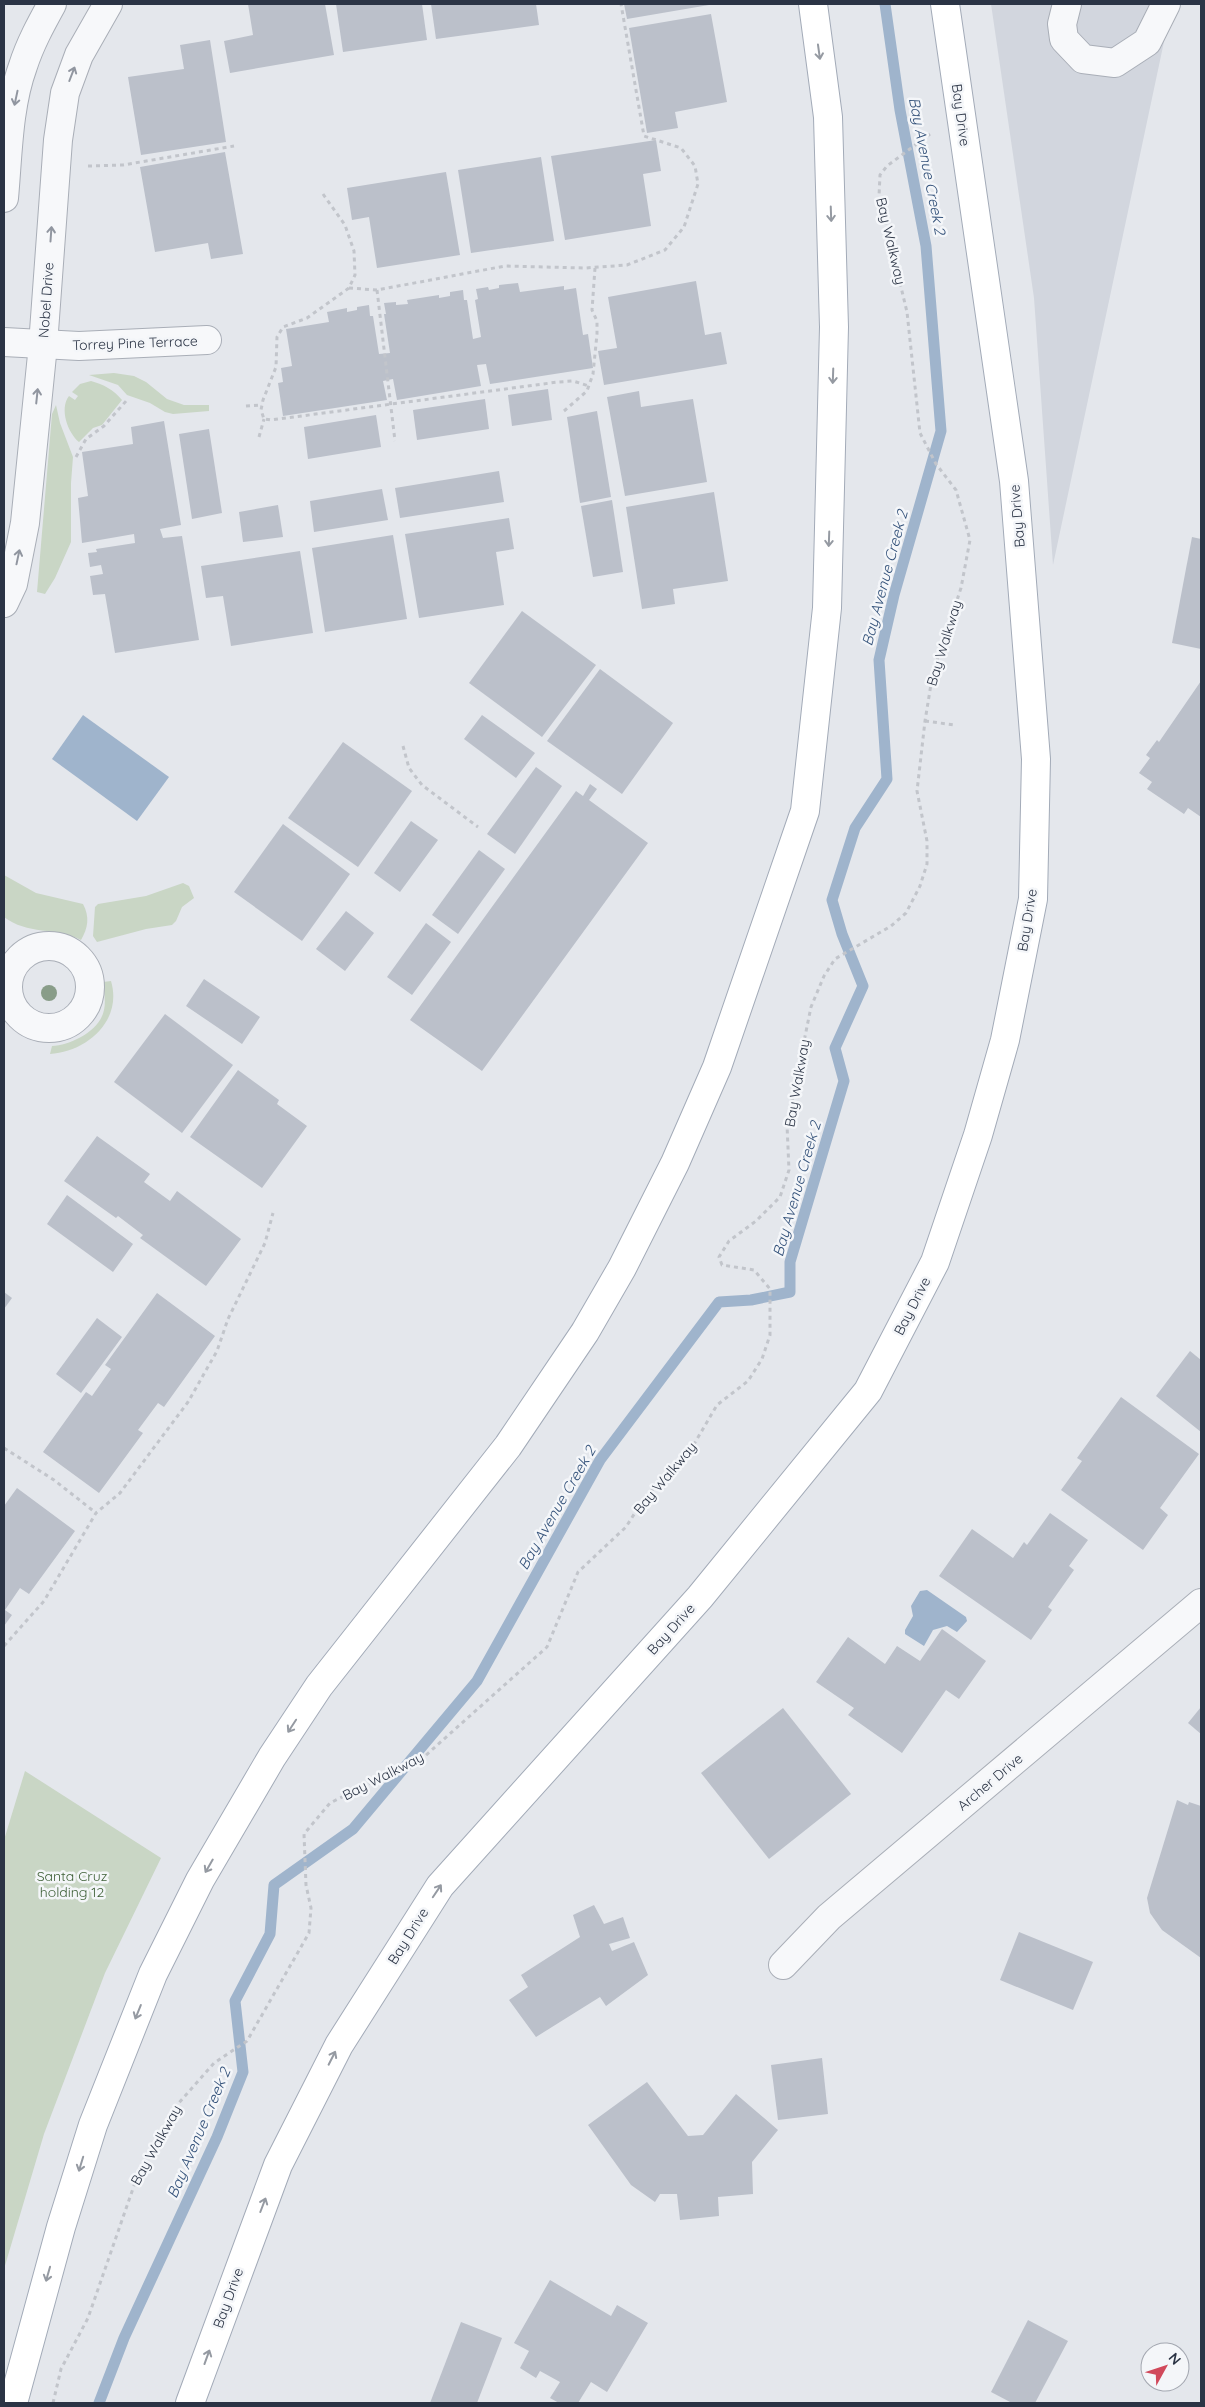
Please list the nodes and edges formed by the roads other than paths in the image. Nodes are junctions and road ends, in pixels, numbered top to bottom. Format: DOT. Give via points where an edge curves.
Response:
graph roads {
  1 [pos="52,4"];
  2 [pos="108,4"];
  3 [pos="813,4"];
  4 [pos="945,4"];
  5 [pos="1067,4"];
  6 [pos="1166,4"];
  7 [pos="4,198"];
  8 [pos="207,340"];
  9 [pos="4,342"];
  10 [pos="43,345"];
  11 [pos="4,604"];
  12 [pos="1201,1604"];
  13 [pos="783,1965"];
  14 [pos="13,2403"];
  15 [pos="190,2403"];
  1 -- 7 [label="street, one-way" via="22,67 13,111"];
  10 -- 2 [label="street, Nobel Drive, one-way" via="58,140 65,92 79,55"];
  3 -- 14 [label="main road, one-way" via="828,117 834,327 827,608 805,810 717,1067 675,1163 622,1268 585,1332 508,1446 314,1694 272,1757 200,1880 153,1974 92,2125"];
  15 -- 4 [label="main road, Bay Drive, one-way" via="278,2165 339,2045 440,1886 700,1597 868,1391 935,1262 978,1134 1005,1040 1033,899 1036,759 1014,481"];
  5 -- 6 [label="street" via="1062,24 1064,39 1083,59 1115,63 1147,42"];
  8 -- 10 [label="street, Torrey Pine Terrace"];
  9 -- 10 [label="street, Torrey Pine Terrace"];
  11 -- 10 [label="street, Nobel Drive, one-way" via="13,584 25,523"];
  12 -- 13 [label="street, Archer Drive" via="829,1917"];
}
